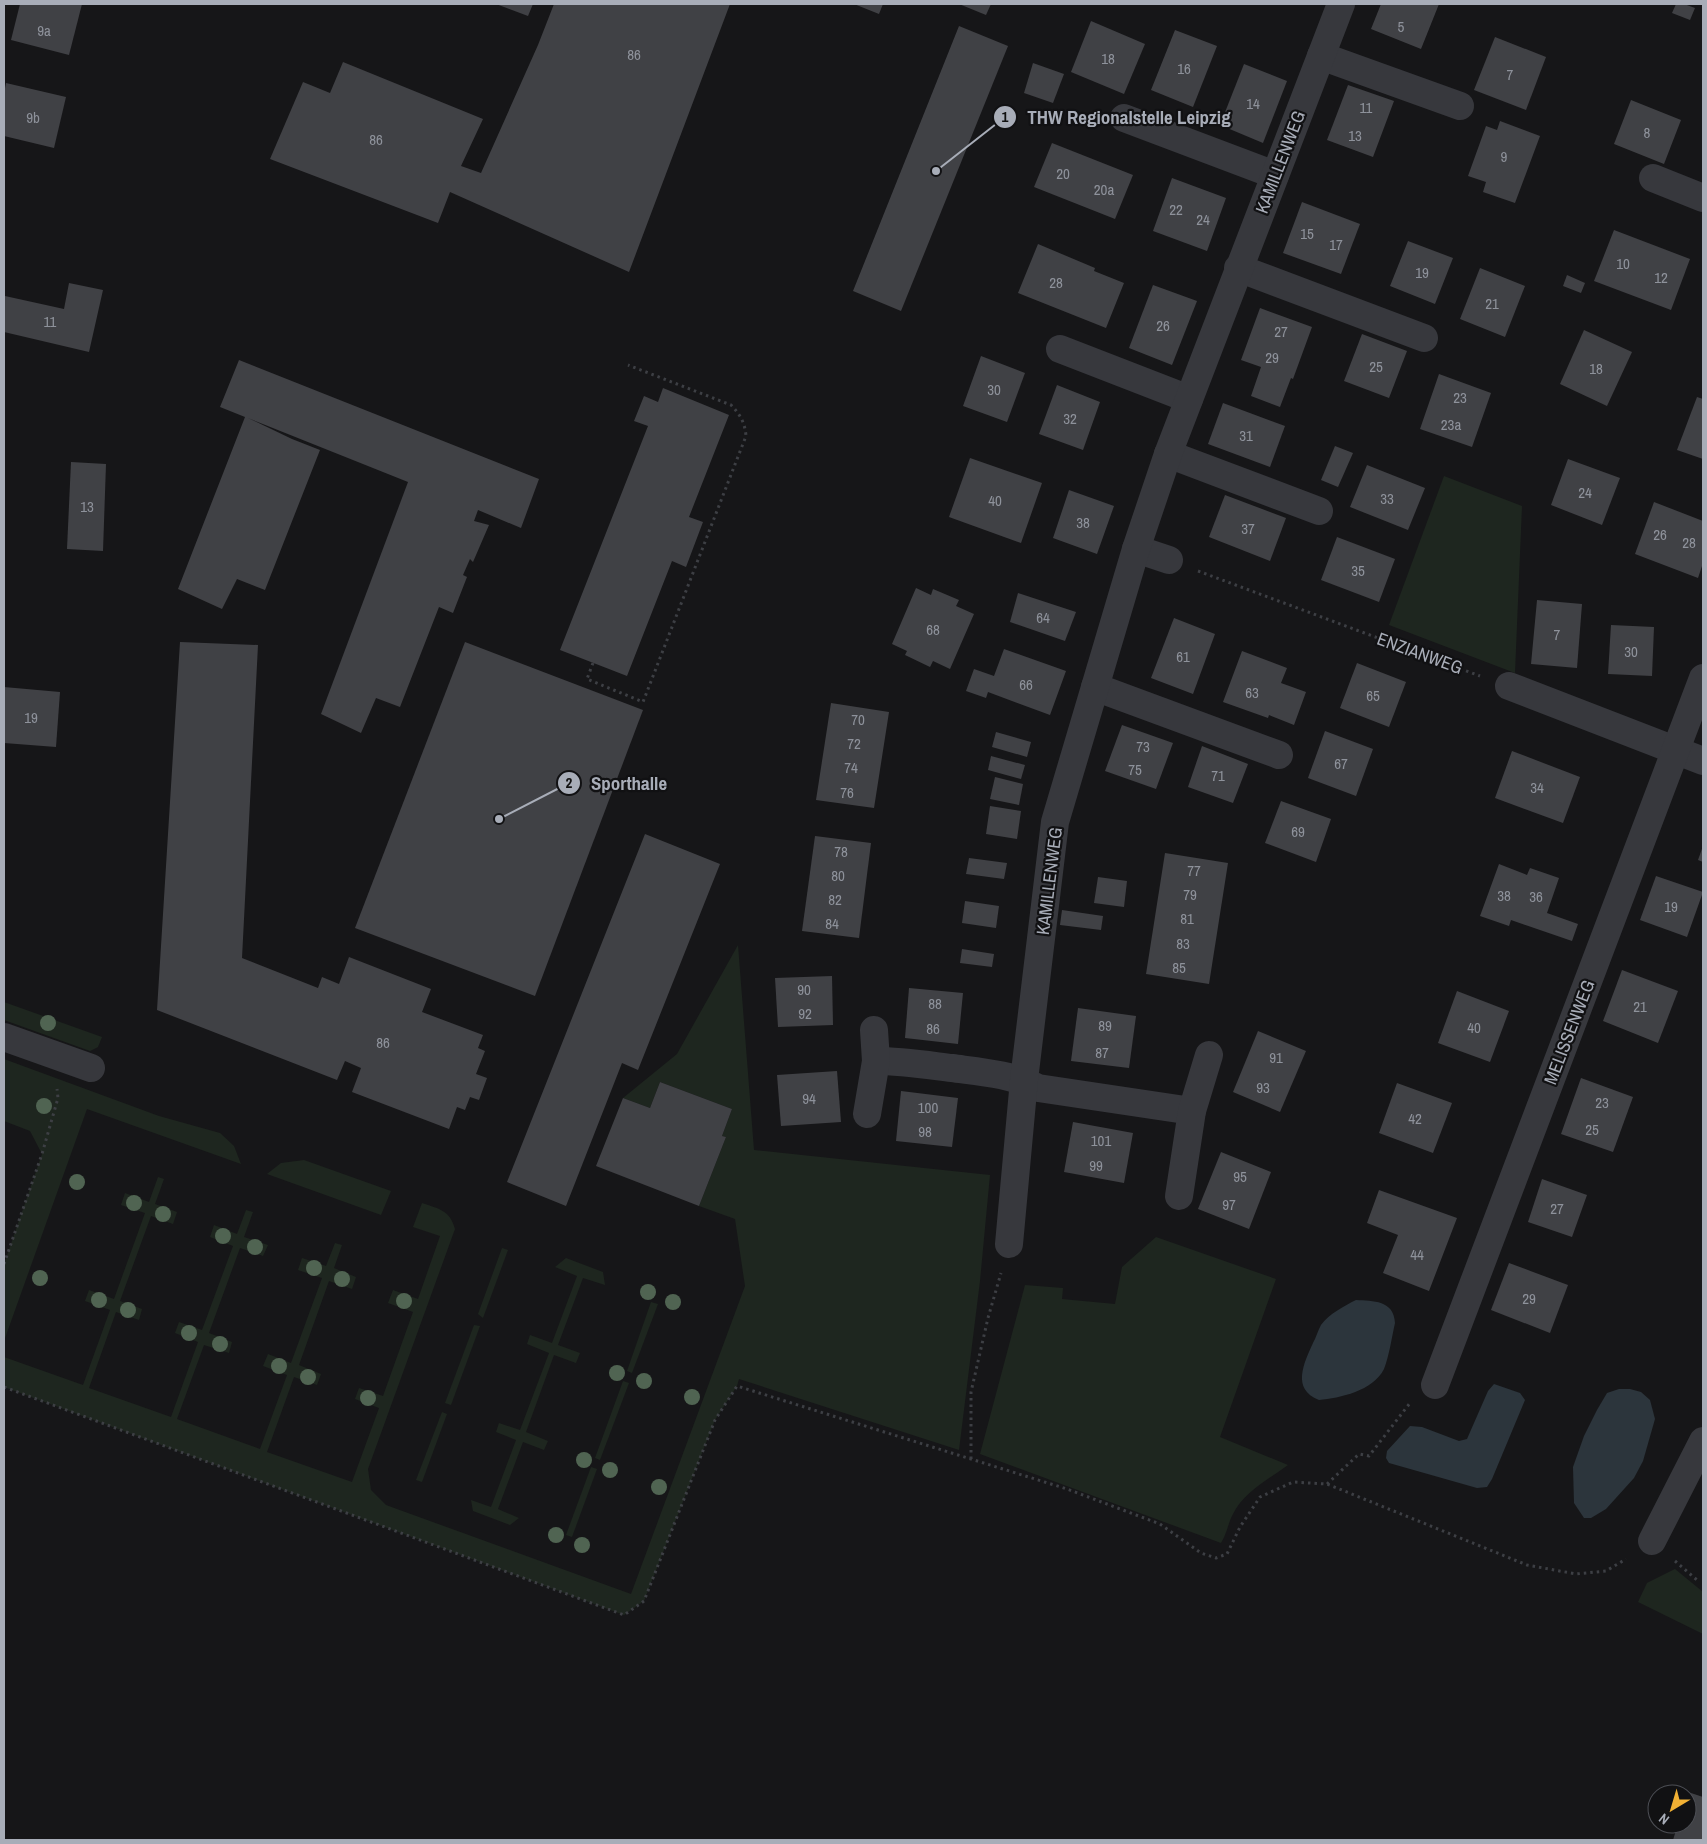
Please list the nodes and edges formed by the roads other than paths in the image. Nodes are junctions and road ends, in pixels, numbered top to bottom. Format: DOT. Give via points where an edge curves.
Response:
graph roads {
  1 [pos="1341,4"];
  2 [pos="1321,56"];
  3 [pos="1460,106"];
  4 [pos="1124,118"];
  5 [pos="1275,175"];
  6 [pos="1653,178"];
  7 [pos="1703,198"];
  8 [pos="1238,268"];
  9 [pos="1424,338"];
  10 [pos="1060,349"];
  11 [pos="1189,399"];
  12 [pos="1168,454"];
  13 [pos="1319,510"];
  14 [pos="1136,549"];
  15 [pos="1169,560"];
  16 [pos="1703,678"];
  17 [pos="1509,686"];
  18 [pos="1095,687"];
  19 [pos="1676,750"];
  20 [pos="1279,754"];
  21 [pos="1703,761"];
  22 [pos="874,1030"];
  23 [pos="4,1037"];
  24 [pos="1209,1055"];
  25 [pos="876,1060"];
  26 [pos="91,1068"];
  27 [pos="1024,1080"];
  28 [pos="1192,1111"];
  29 [pos="867,1114"];
  30 [pos="1179,1196"];
  31 [pos="1010,1244"];
  32 [pos="1435,1385"];
  33 [pos="1703,1441"];
  34 [pos="1652,1541"];
  1 -- 2 [label="street, KAMILLENWEG"];
  2 -- 3 [label="street"];
  2 -- 5 [label="street, KAMILLENWEG"];
  4 -- 5 [label="street"];
  5 -- 8 [label="street, KAMILLENWEG"];
  6 -- 7 [label="street"];
  8 -- 9 [label="street"];
  8 -- 11 [label="street, KAMILLENWEG"];
  10 -- 11 [label="street"];
  11 -- 12 [label="street, KAMILLENWEG"];
  12 -- 13 [label="street"];
  12 -- 14 [label="street, KAMILLENWEG"];
  14 -- 15 [label="street"];
  14 -- 18 [label="street, KAMILLENWEG"];
  16 -- 19 [label="street, MELISSENWEG"];
  17 -- 19 [label="street"];
  18 -- 20 [label="street"];
  18 -- 27 [label="street, KAMILLENWEG" via="1055,822"];
  19 -- 21 [label="street"];
  19 -- 32 [label="street, MELISSENWEG"];
  22 -- 25 [label="street"];
  23 -- 26 [label="street"];
  24 -- 28 [label="street"];
  25 -- 27 [label="street" via="999,1074"];
  25 -- 29 [label="street"];
  27 -- 28 [label="street" via="1038,1088"];
  27 -- 31 [label="street, KAMILLENWEG"];
  28 -- 30 [label="street"];
  33 -- 34 [label="street"];
}
